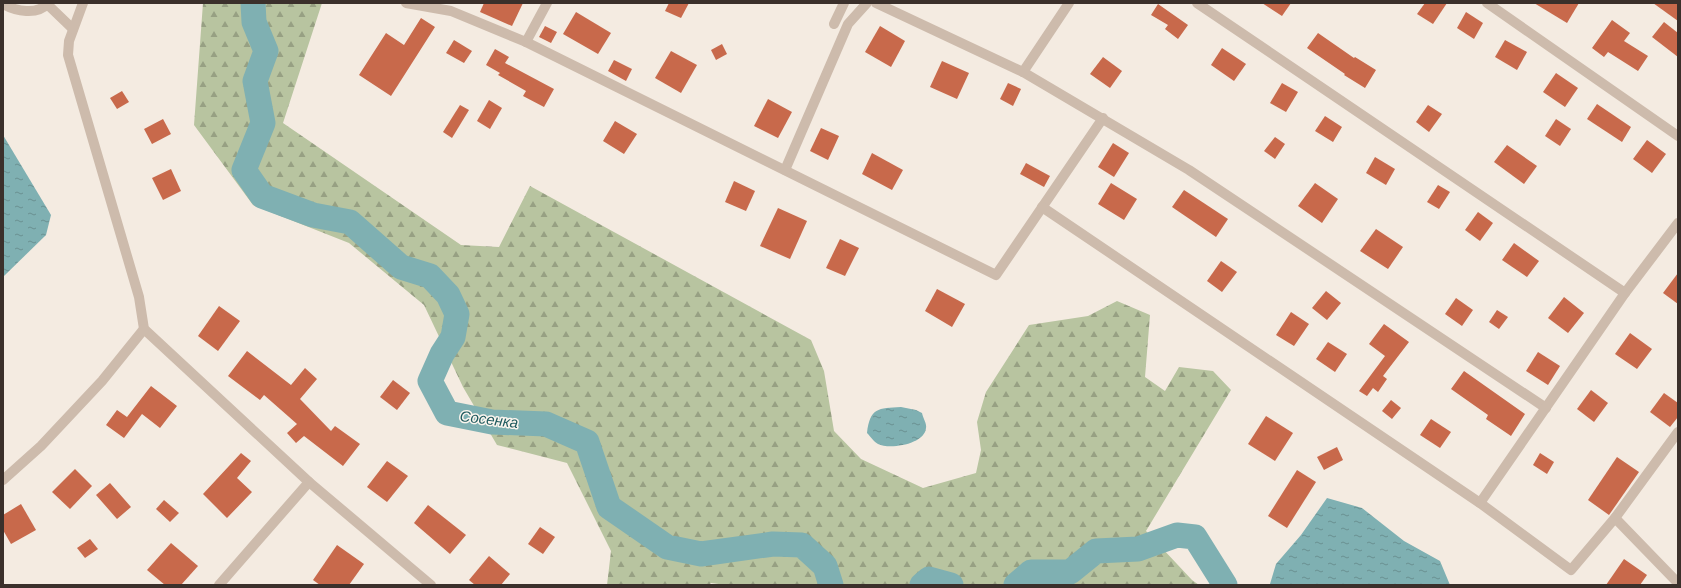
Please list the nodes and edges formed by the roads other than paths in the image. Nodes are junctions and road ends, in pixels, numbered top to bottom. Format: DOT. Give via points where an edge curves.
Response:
graph roads {
  1 [pos="83,3"];
  2 [pos="406,3"];
  3 [pos="547,3"];
  4 [pos="844,3"];
  5 [pos="867,3"];
  6 [pos="876,3"];
  7 [pos="1069,3"];
  8 [pos="1197,3"];
  9 [pos="1487,3"];
  10 [pos="3,4"];
  11 [pos="48,4"];
  12 [pos="834,24"];
  13 [pos="73,29"];
  14 [pos="526,42"];
  15 [pos="1023,72"];
  16 [pos="1103,118"];
  17 [pos="1678,136"];
  18 [pos="786,170"];
  19 [pos="1042,207"];
  20 [pos="1678,223"];
  21 [pos="1625,292"];
  22 [pos="144,329"];
  23 [pos="1546,408"];
  24 [pos="1678,432"];
  25 [pos="3,480"];
  26 [pos="309,482"];
  27 [pos="1480,503"];
  28 [pos="1615,518"];
  29 [pos="1678,583"];
  30 [pos="219,585"];
  31 [pos="431,585"];
  1 -- 13 [label="street"];
  2 -- 14 [label="street" via="451,11"];
  3 -- 14 [label="street"];
  4 -- 12 [label="street"];
  5 -- 18 [label="street" via="848,24"];
  6 -- 15 [label="street"];
  7 -- 15 [label="street"];
  8 -- 21 [label="street"];
  9 -- 17 [label="street"];
  10 -- 11 [label="street" via="30,11"];
  11 -- 13 [label="street"];
  13 -- 22 [label="street" via="68,55 139,297"];
  14 -- 18 [label="street"];
  15 -- 16 [label="street"];
  16 -- 19 [label="street"];
  16 -- 23 [label="street" via="1189,170"];
  18 -- 19 [label="street" via="996,276"];
  19 -- 27 [label="street"];
  20 -- 21 [label="street"];
  21 -- 23 [label="street"];
  22 -- 25 [label="street" via="102,381 42,446"];
  22 -- 26 [label="street"];
  23 -- 27 [label="street"];
  24 -- 28 [label="street"];
  26 -- 30 [label="street"];
  26 -- 31 [label="street"];
  27 -- 28 [label="street" via="1571,570"];
  28 -- 29 [label="street"];
}
